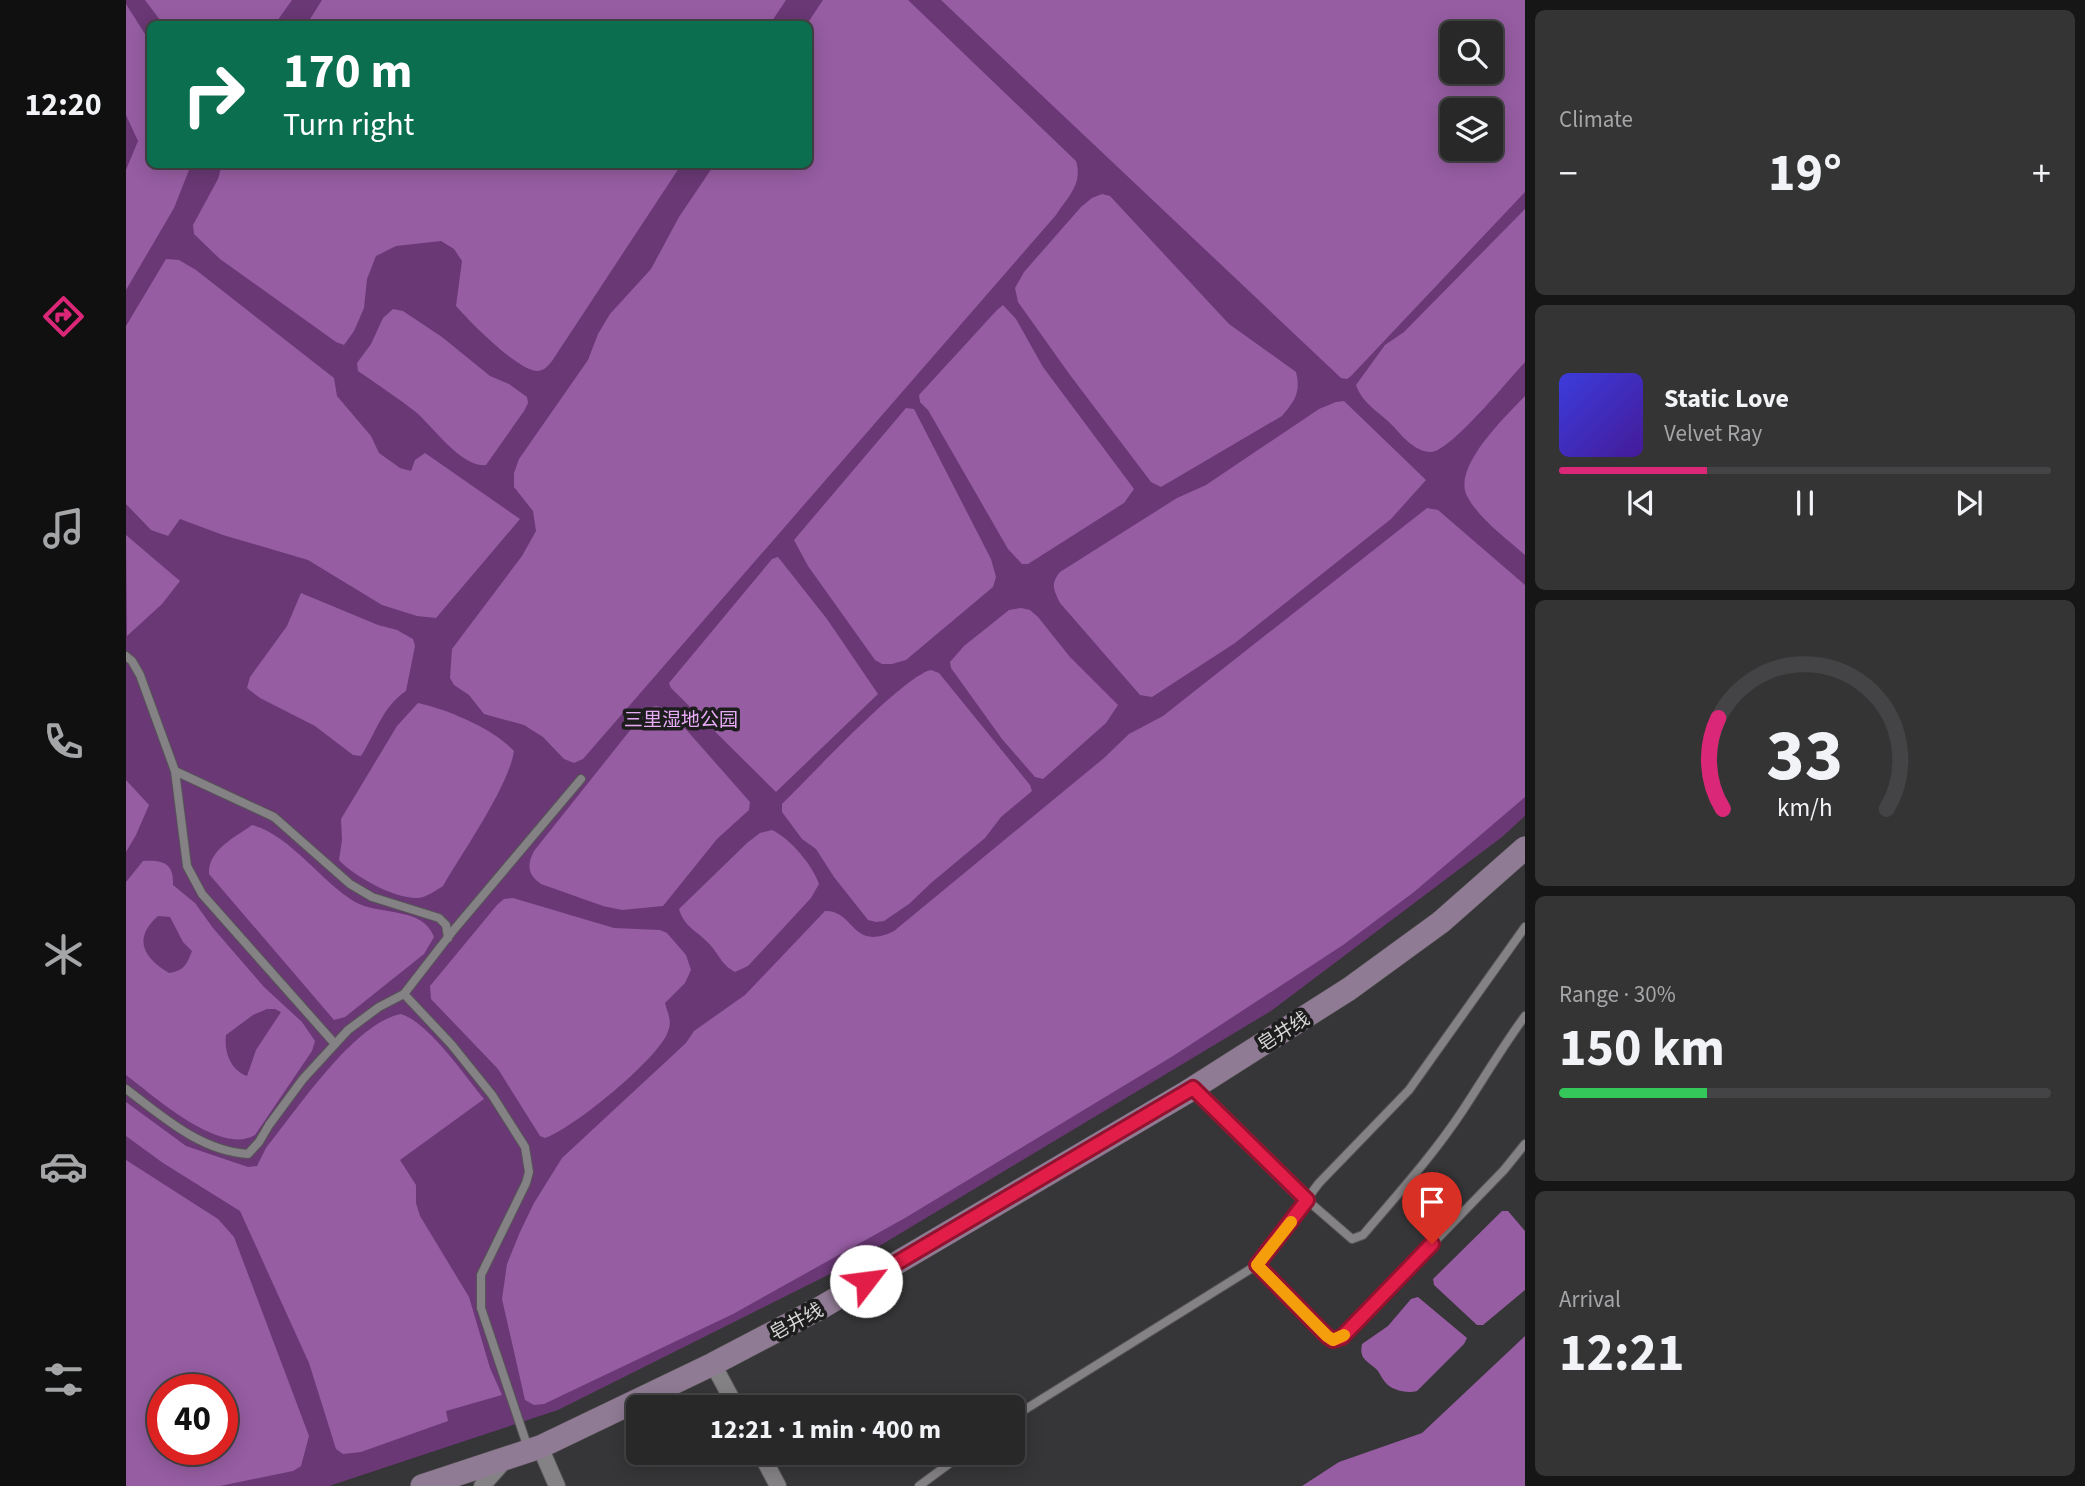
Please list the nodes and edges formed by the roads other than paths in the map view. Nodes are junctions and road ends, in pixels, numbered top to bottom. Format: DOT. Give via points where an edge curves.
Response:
graph roads {
  1 [pos="126,656"];
  2 [pos="175,771"];
  3 [pos="581,779"];
  4 [pos="1525,848"];
  5 [pos="1525,927"];
  6 [pos="448,938"];
  7 [pos="404,994"];
  8 [pos="1525,1016"];
  9 [pos="335,1044"];
  10 [pos="126,1088"];
  11 [pos="1193,1088"];
  12 [pos="1525,1144"];
  13 [pos="1307,1200"];
  14 [pos="1257,1265"];
  15 [pos="713,1364"];
  16 [pos="730,1395"];
  17 [pos="1025,1410"];
  18 [pos="535,1449"];
  19 [pos="507,1458"];
  20 [pos="767,1465"];
  21 [pos="947,1465"];
  22 [pos="422,1486"];
  23 [pos="482,1486"];
  24 [pos="557,1486"];
  25 [pos="778,1486"];
  26 [pos="919,1486"];
  1 -- 2 [label="lane" via="140,676"];
  2 -- 6 [label="lane" via="274,817 372,897 439,918 446,925"];
  2 -- 9 [label="lane" via="187,866 193,880"];
  3 -- 6 [label="lane"];
  4 -- 11 [label="street, 皂井线" via="1441,922 1349,989"];
  5 -- 13 [label="lane" via="1409,1090"];
  6 -- 7 [label="lane"];
  7 -- 9 [label="lane" via="379,1007"];
  7 -- 18 [label="lane" via="484,1084 525,1147 526,1183 481,1275 479,1292"];
  8 -- 13 [label="lane" via="1463,1110 1363,1235 1352,1239"];
  9 -- 10 [label="lane" via="248,1154 235,1154 190,1136"];
  11 -- 13 [label="street"];
  11 -- 15 [label="street, 皂井线" via="834,1300"];
  12 -- 14 [label="lane" via="1342,1337 1333,1340 1327,1336"];
  13 -- 14 [label="lane"];
  14 -- 17 [label="lane"];
  15 -- 16 [label="street"];
  15 -- 18 [label="street, 皂井线"];
  18 -- 19 [label="street, 皂井线"];
  18 -- 24 [label="street"];
  19 -- 22 [label="street, 皂井线"];
  19 -- 23 [label="street"];
  20 -- 25 [label="street"];
  21 -- 26 [label="lane"];
}
